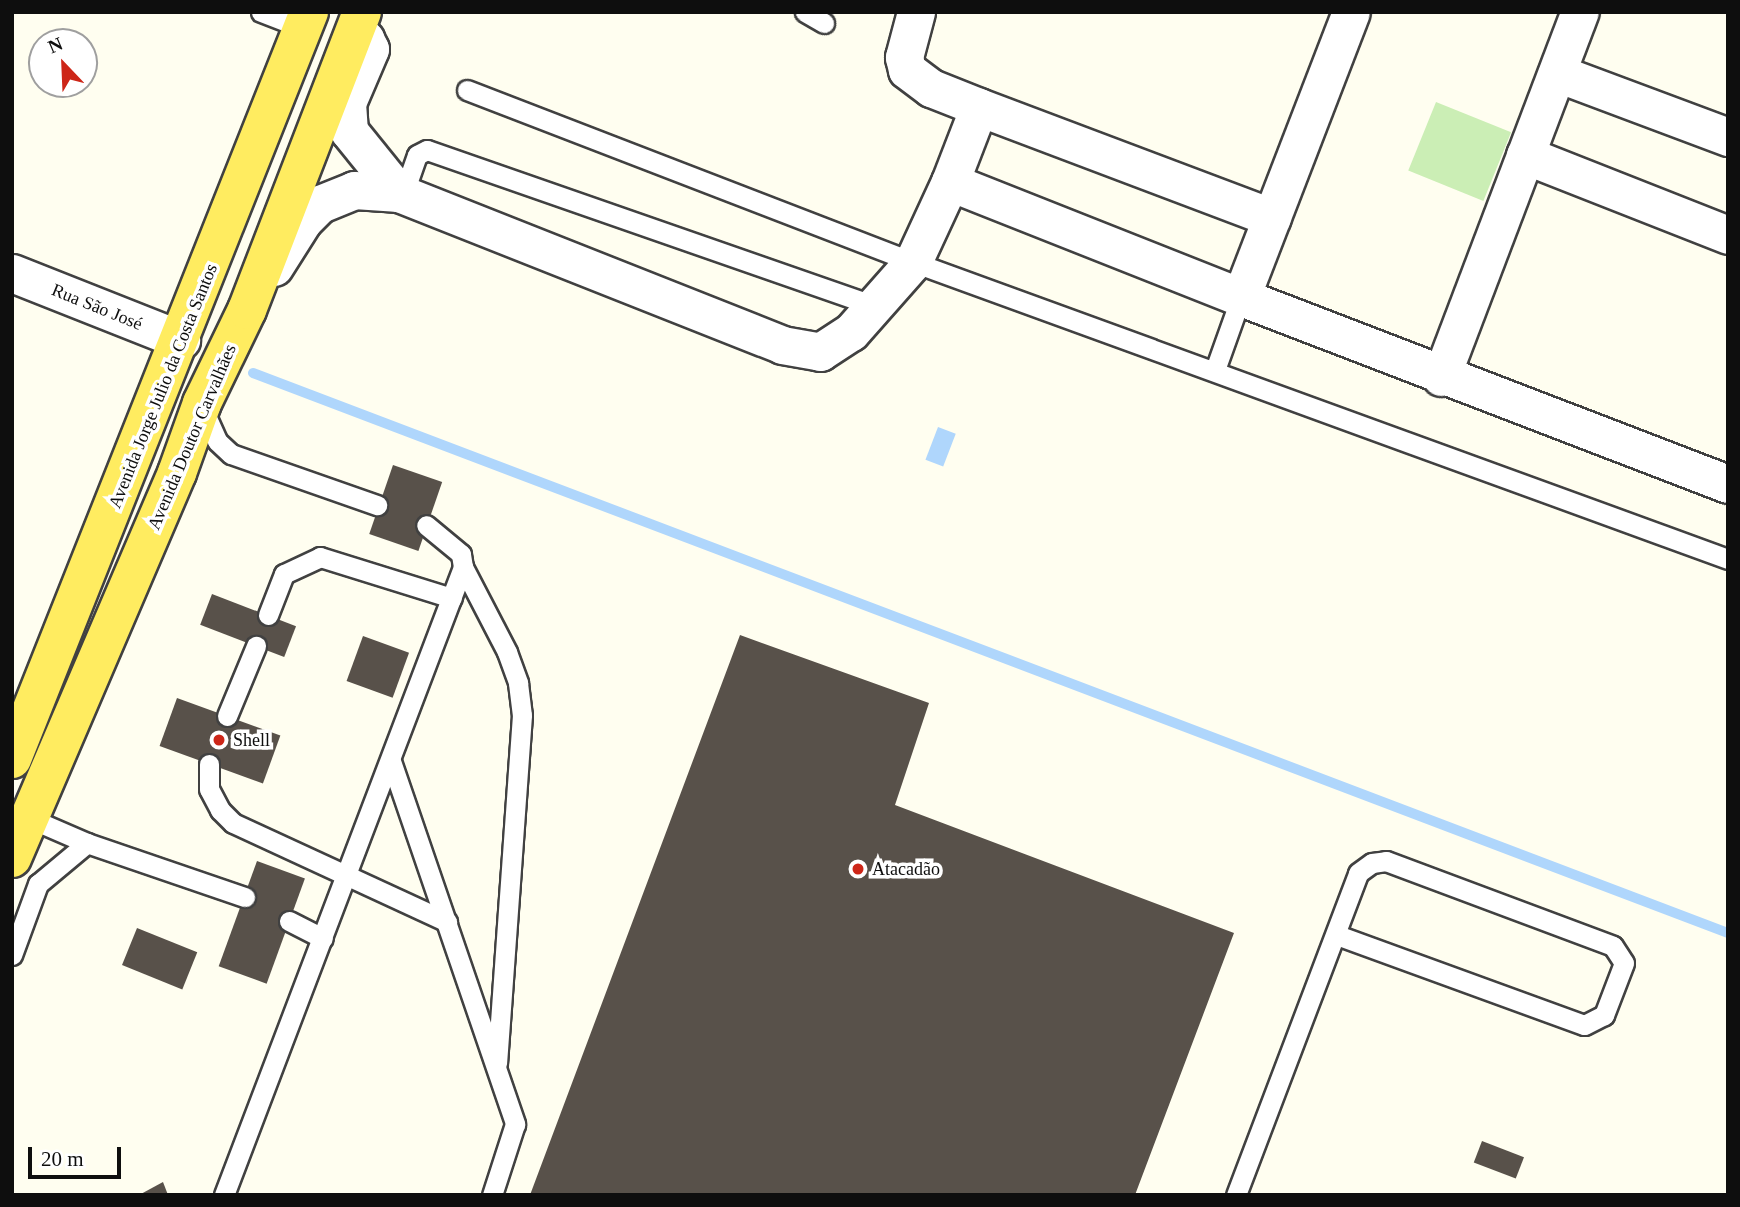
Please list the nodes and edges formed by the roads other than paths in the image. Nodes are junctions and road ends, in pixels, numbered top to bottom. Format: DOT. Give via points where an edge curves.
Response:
graph roads {
  1 [pos="261,12"];
  2 [pos="805,12"];
  3 [pos="916,12"];
  4 [pos="1351,12"];
  5 [pos="1580,12"];
  6 [pos="306,20"];
  7 [pos="824,23"];
  8 [pos="358,24"];
  9 [pos="1557,73"];
  10 [pos="467,90"];
  11 [pos="979,107"];
  12 [pos="1728,137"];
  13 [pos="1525,155"];
  14 [pos="950,181"];
  15 [pos="401,194"];
  16 [pos="1272,218"];
  17 [pos="1728,235"];
  18 [pos="913,262"];
  19 [pos="12,273"];
  20 [pos="1241,297"];
  21 [pos="876,306"];
  22 [pos="247,310"];
  23 [pos="181,340"];
  24 [pos="1214,369"];
  25 [pos="1441,377"];
  26 [pos="202,403"];
  27 [pos="1728,484"];
  28 [pos="377,505"];
  29 [pos="426,525"];
  30 [pos="1728,559"];
  31 [pos="463,567"];
  32 [pos="453,598"];
  33 [pos="268,615"];
  34 [pos="256,646"];
  35 [pos="227,716"];
  36 [pos="12,759"];
  37 [pos="391,761"];
  38 [pos="209,764"];
  39 [pos="29,818"];
  40 [pos="87,843"];
  41 [pos="12,858"];
  42 [pos="346,879"];
  43 [pos="245,897"];
  44 [pos="289,921"];
  45 [pos="447,922"];
  46 [pos="1337,935"];
  47 [pos="323,938"];
  48 [pos="12,955"];
  49 [pos="497,1063"];
  50 [pos="224,1195"];
  51 [pos="492,1195"];
  52 [pos="1236,1195"];
  1 -- 6 [label="lane"];
  2 -- 7 [label="lane"];
  3 -- 11 [label="street" via="904,57 907,70 931,88"];
  4 -- 16 [label="street"];
  5 -- 9 [label="street"];
  6 -- 23 [label="main road, Avenida Jorge Julio da Costa Santos"];
  8 -- 15 [label="street" via="370,49 347,103 349,131"];
  8 -- 22 [label="main road, Avenida Doutor Carvalhães"];
  9 -- 12 [label="street"];
  9 -- 13 [label="street"];
  10 -- 18 [label="lane"];
  11 -- 14 [label="street"];
  11 -- 16 [label="street"];
  13 -- 17 [label="street"];
  13 -- 25 [label="street"];
  14 -- 18 [label="street"];
  14 -- 20 [label="street"];
  15 -- 21 [label="street" via="782,345 820,352 851,332"];
  15 -- 21 [label="lane" via="416,155 428,150"];
  15 -- 22 [label="street" via="354,190 320,204 303,221"];
  16 -- 20 [label="street"];
  18 -- 21 [label="street"];
  18 -- 24 [label="lane"];
  19 -- 23 [label="street, Rua São José"];
  20 -- 24 [label="lane"];
  20 -- 25 [label="street"];
  22 -- 26 [label="main road, Avenida Doutor Carvalhães"];
  23 -- 36 [label="main road, Avenida Jorge Julio da Costa Santos"];
  24 -- 30 [label="lane"];
  25 -- 27 [label="street"];
  26 -- 28 [label="lane" via="207,425 231,454"];
  26 -- 39 [label="main road, Avenida Doutor Carvalhães" via="177,473"];
  29 -- 31 [label="lane" via="461,554"];
  31 -- 32 [label="lane"];
  31 -- 49 [label="lane" via="507,652 518,683 522,715"];
  32 -- 33 [label="lane" via="320,557 287,572"];
  32 -- 37 [label="lane"];
  34 -- 35 [label="lane"];
  37 -- 42 [label="lane"];
  37 -- 45 [label="lane"];
  38 -- 42 [label="lane" via="209,789 227,819"];
  39 -- 40 [label="lane"];
  39 -- 41 [label="main road, Avenida Doutor Carvalhães"];
  40 -- 43 [label="lane"];
  40 -- 48 [label="lane" via="38,884"];
  42 -- 45 [label="lane"];
  42 -- 47 [label="lane"];
  44 -- 47 [label="lane"];
  45 -- 49 [label="lane"];
  46 -- 46 [label="lane" via="1358,873 1386,861 1614,946 1624,962 1604,1015 1584,1025"];
  46 -- 52 [label="lane"];
  47 -- 50 [label="lane"];
  49 -- 51 [label="lane" via="515,1124"];
}
